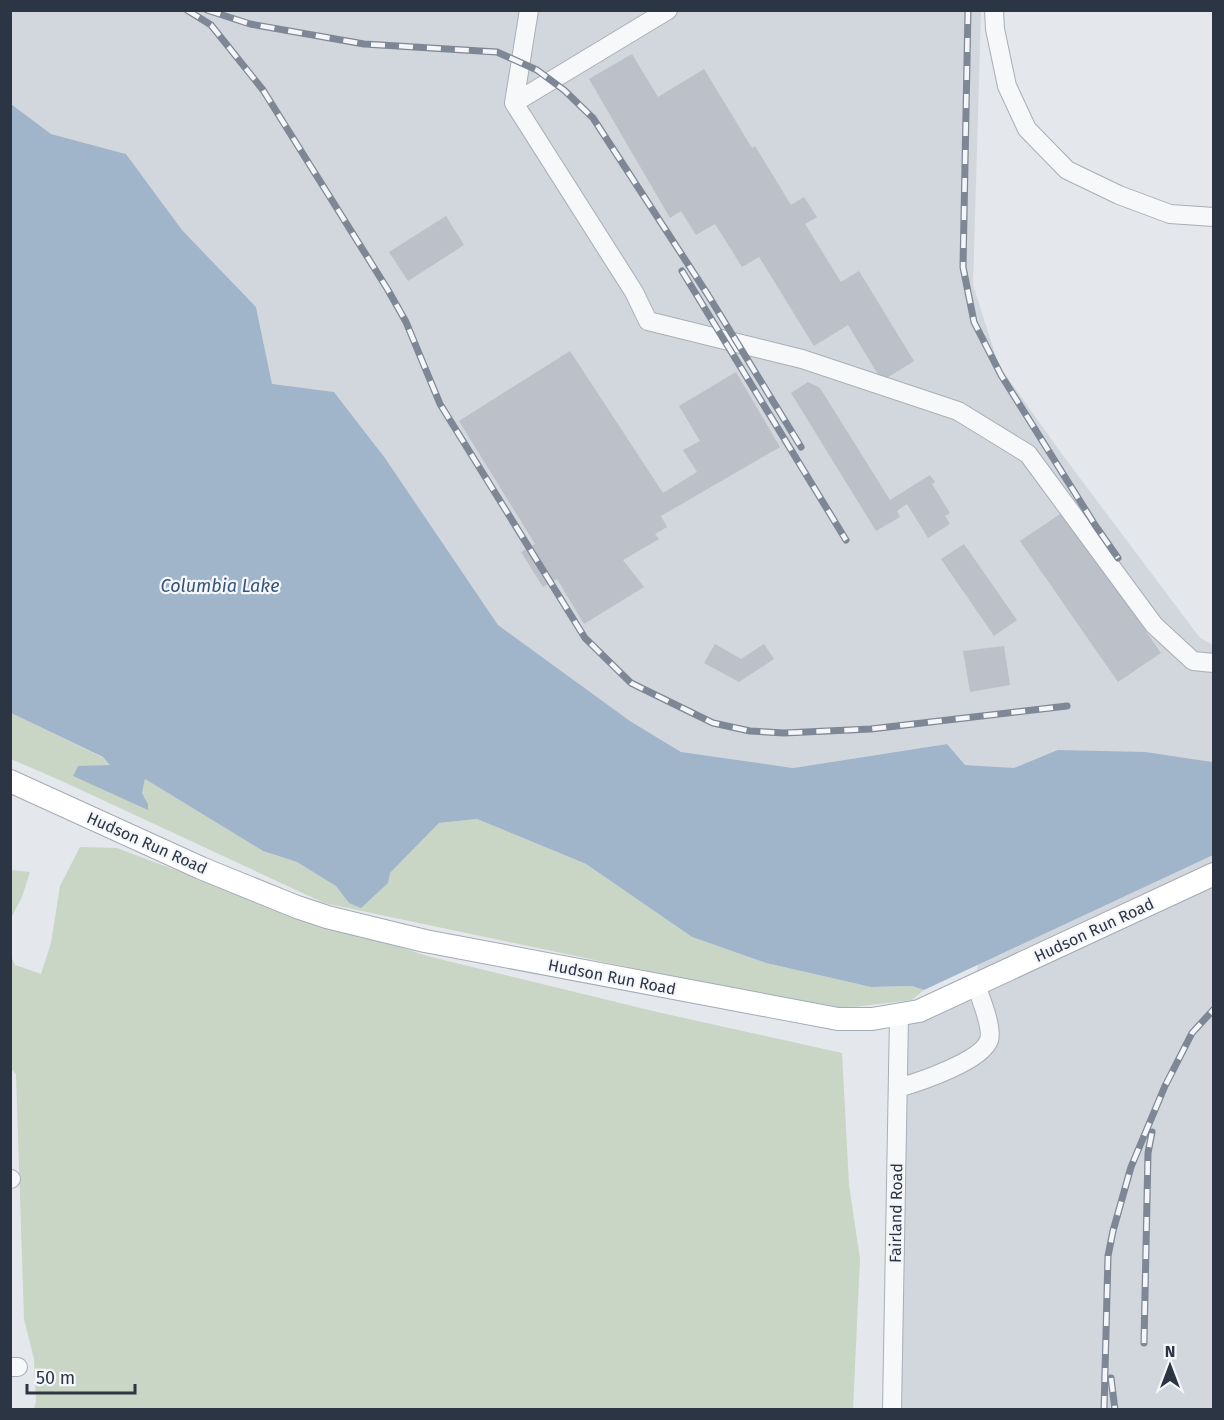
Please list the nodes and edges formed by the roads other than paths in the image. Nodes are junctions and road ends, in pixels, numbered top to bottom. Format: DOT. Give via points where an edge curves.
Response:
graph roads {
  1 [pos="529,10"];
  2 [pos="668,10"];
  3 [pos="994,10"];
  4 [pos="514,103"];
  5 [pos="1214,217"];
  6 [pos="1214,663"];
  7 [pos="10,781"];
  8 [pos="1214,874"];
  9 [pos="976,985"];
  10 [pos="899,1016"];
  11 [pos="898,1088"];
  12 [pos="892,1410"];
  1 -- 4 [label="street"];
  2 -- 4 [label="street"];
  3 -- 5 [label="street" via="1007,86 1027,129 1067,170 1170,214"];
  4 -- 6 [label="street" via="634,292 648,321 802,359 958,411 1028,454 1154,625 1193,661"];
  7 -- 10 [label="main road, Hudson Run Road" via="240,884 327,917 383,932 838,1019"];
  8 -- 9 [label="main road, Hudson Run Road"];
  9 -- 10 [label="main road, Hudson Run Road"];
  9 -- 11 [label="street" via="990,1029 983,1049 940,1074"];
  10 -- 11 [label="street, Fairland Road"];
  11 -- 12 [label="street, Fairland Road"];
}
